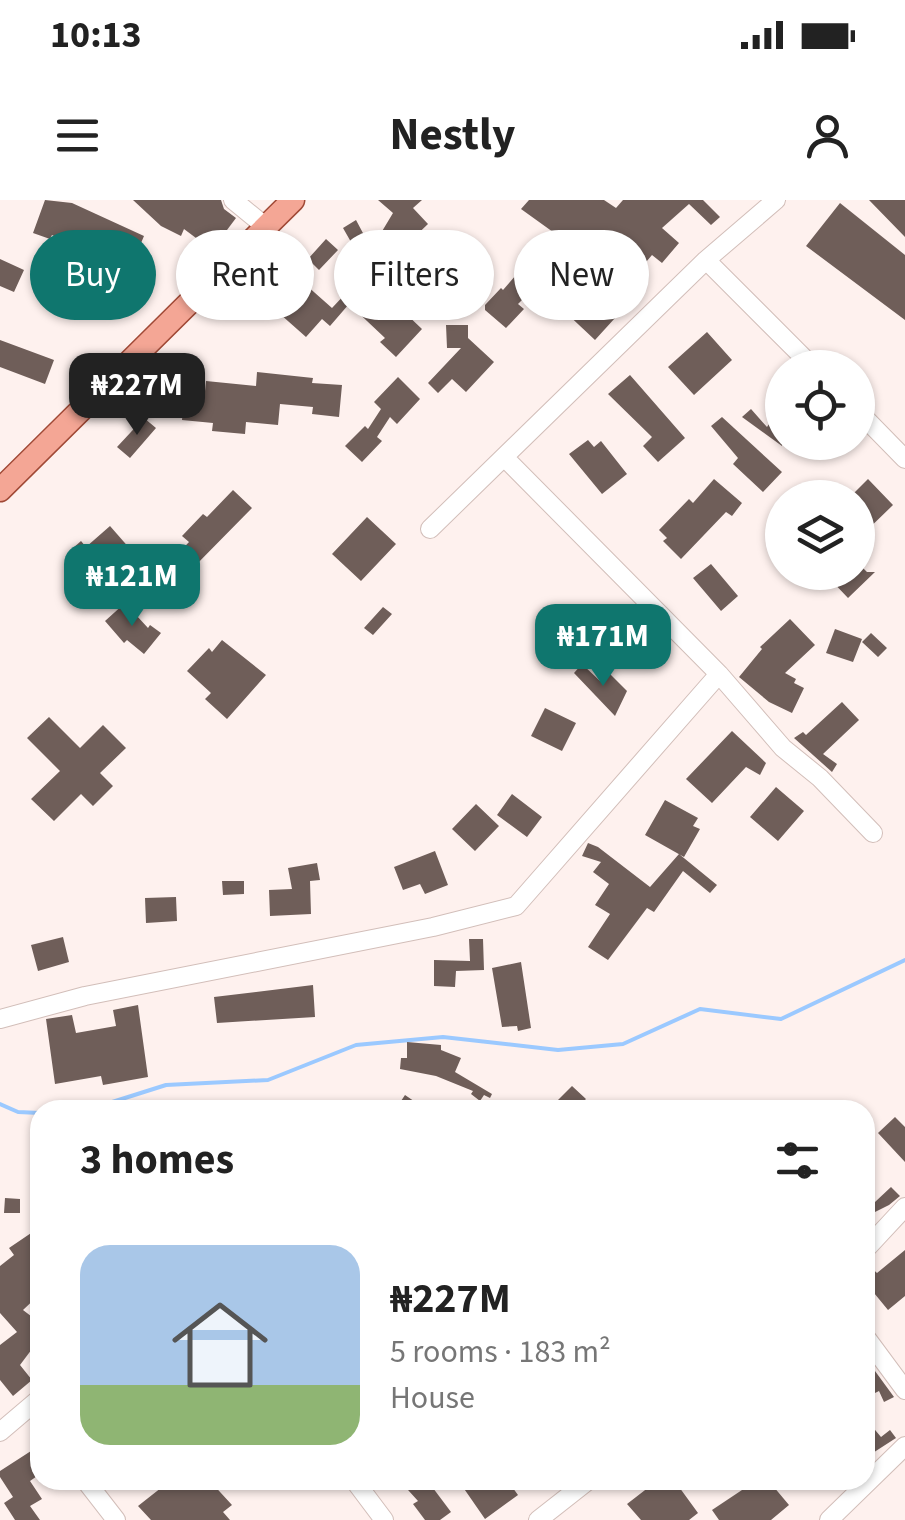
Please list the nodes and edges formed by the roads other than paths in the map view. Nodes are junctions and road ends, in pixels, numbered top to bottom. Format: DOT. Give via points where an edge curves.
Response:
graph roads {
  1 [pos="233,200"];
  2 [pos="293,200"];
  3 [pos="776,200"];
  4 [pos="266,226"];
  5 [pos="706,260"];
  6 [pos="796,350"];
  7 [pos="875,428"];
  8 [pos="505,458"];
  9 [pos="905,459"];
  10 [pos="0,490"];
  11 [pos="430,529"];
  12 [pos="719,674"];
  13 [pos="872,832"];
  14 [pos="0,1019"];
  15 [pos="905,1207"];
  16 [pos="875,1239"];
  17 [pos="875,1350"];
  18 [pos="905,1390"];
  19 [pos="30,1414"];
  20 [pos="0,1432"];
  21 [pos="905,1446"];
  22 [pos="875,1475"];
  23 [pos="92,1490"];
  24 [pos="364,1490"];
  25 [pos="576,1490"];
  26 [pos="860,1490"];
  27 [pos="116,1520"];
  28 [pos="384,1520"];
  29 [pos="538,1520"];
  30 [pos="829,1520"];
  1 -- 4 [label="street"];
  2 -- 4 [label="main road"];
  3 -- 5 [label="street"];
  4 -- 10 [label="main road"];
  5 -- 6 [label="street"];
  5 -- 8 [label="street"];
  7 -- 9 [label="street"];
  8 -- 11 [label="street"];
  8 -- 12 [label="street"];
  12 -- 13 [label="street" via="783,748"];
  12 -- 14 [label="street" via="516,906"];
  15 -- 16 [label="street"];
  17 -- 18 [label="street"];
  19 -- 20 [label="street"];
  21 -- 22 [label="street"];
  23 -- 27 [label="street"];
  24 -- 28 [label="street"];
  25 -- 29 [label="street"];
  26 -- 30 [label="street"];
}
